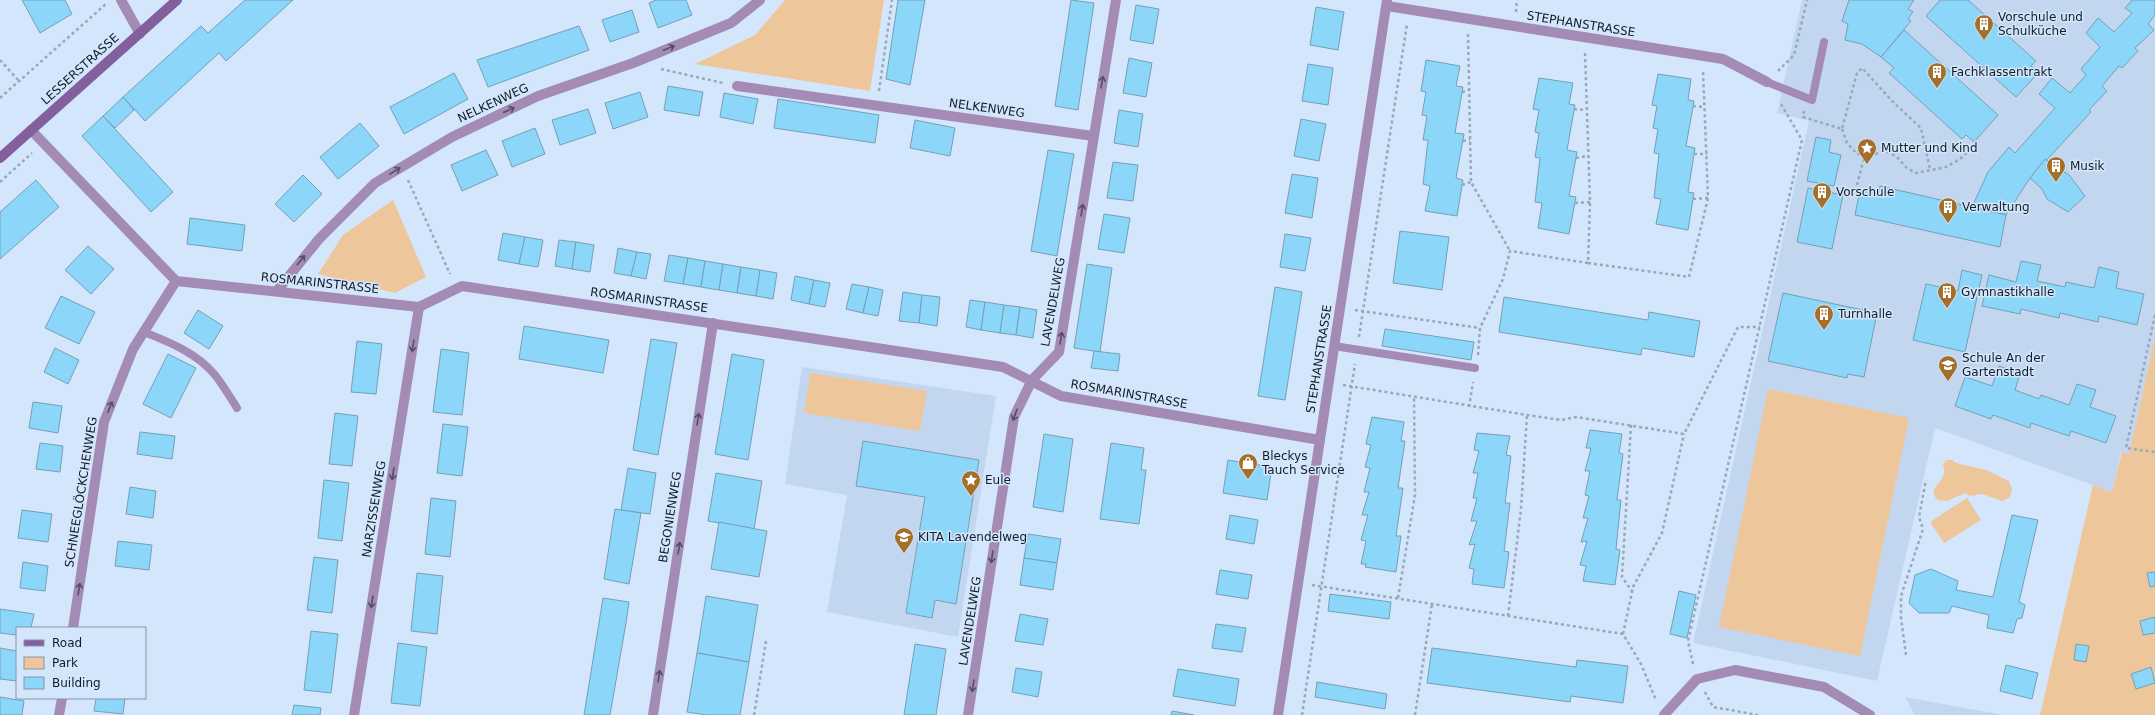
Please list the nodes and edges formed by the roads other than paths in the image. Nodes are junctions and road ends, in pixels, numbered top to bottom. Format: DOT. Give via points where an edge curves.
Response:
graph roads {
  1 [pos="121,0"];
  2 [pos="177,0"];
  3 [pos="760,0"];
  4 [pos="1116,0"];
  5 [pos="1387,3"];
  6 [pos="140,34"];
  7 [pos="1824,42"];
  8 [pos="1767,82"];
  9 [pos="737,86"];
  10 [pos="31,130"];
  11 [pos="1093,136"];
  12 [pos="0,158"];
  13 [pos="176,281"];
  14 [pos="277,291"];
  15 [pos="419,307"];
  16 [pos="713,323"];
  17 [pos="144,332"];
  18 [pos="1334,346"];
  19 [pos="1476,368"];
  20 [pos="1032,380"];
  21 [pos="238,408"];
  22 [pos="1320,440"];
  23 [pos="73,627"];
  24 [pos="62,699"];
  25 [pos="1662,711"];
  26 [pos="60,715"];
  27 [pos="354,715"];
  28 [pos="653,715"];
  29 [pos="968,715"];
  30 [pos="1278,715"];
  31 [pos="1870,715"];
  1 -- 6 [label="street"];
  2 -- 6 [label="main road, LESSERSTRASSE"];
  14 -- 3 [label="street, NELKENWEG, one-way" via="319,239 375,183 452,137 538,96 633,63 731,24"];
  11 -- 4 [label="street, LAVENDELWEG, one-way"];
  5 -- 8 [label="street, STEPHANSTRASSE" via="1468,19 1723,59"];
  5 -- 18 [label="street, STEPHANSTRASSE"];
  6 -- 10 [label="main road, LESSERSTRASSE"];
  7 -- 8 [label="lane" via="1812,100"];
  9 -- 11 [label="street, NELKENWEG"];
  10 -- 12 [label="main road, LESSERSTRASSE"];
  10 -- 13 [label="street"];
  20 -- 11 [label="street, LAVENDELWEG, one-way" via="1059,352"];
  13 -- 14 [label="street, ROSMARINSTRASSE"];
  13 -- 17 [label="street, SCHNEEGLÖCKCHENWEG"];
  14 -- 15 [label="street, ROSMARINSTRASSE"];
  15 -- 16 [label="street, ROSMARINSTRASSE" via="462,286"];
  15 -- 27 [label="street, NARZISSENWEG, one-way"];
  16 -- 20 [label="street, ROSMARINSTRASSE" via="1003,367"];
  28 -- 16 [label="street, BEGONIENWEG, one-way"];
  17 -- 21 [label="lane" via="194,355 215,374"];
  23 -- 17 [label="street, SCHNEEGLÖCKCHENWEG, one-way" via="104,422 133,349"];
  18 -- 19 [label="lane"];
  18 -- 22 [label="street, STEPHANSTRASSE"];
  20 -- 22 [label="street, ROSMARINSTRASSE" via="1061,396"];
  20 -- 29 [label="street, LAVENDELWEG, one-way" via="1014,416"];
  22 -- 30 [label="street, STEPHANSTRASSE"];
  24 -- 26 [label="street"];
  25 -- 31 [label="street" via="1697,679 1735,670 1824,687"];
}
